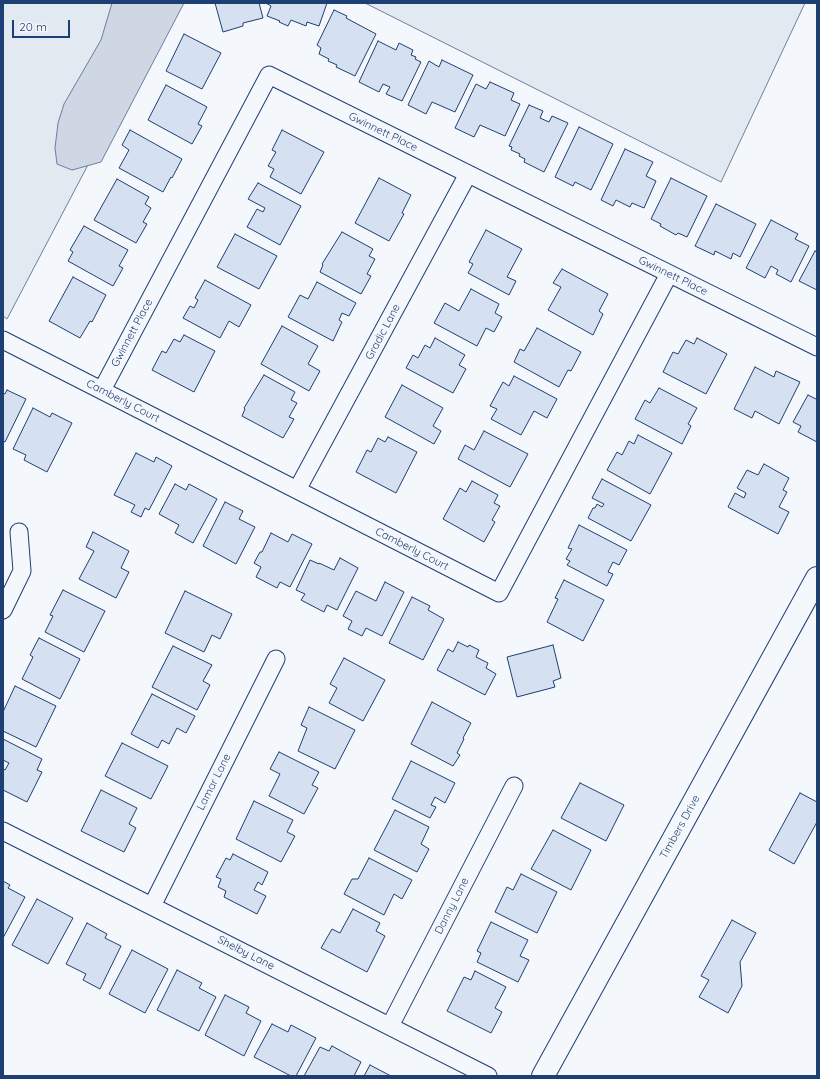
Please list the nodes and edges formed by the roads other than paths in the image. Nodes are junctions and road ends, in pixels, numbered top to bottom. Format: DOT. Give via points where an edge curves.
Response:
graph roads {
  1 [pos="468,174"];
  2 [pos="669,274"];
  3 [pos="3,340"];
  4 [pos="817,347"];
  5 [pos="102,390"];
  6 [pos="297,490"];
  7 [pos="19,532"];
  8 [pos="817,578"];
  9 [pos="3,610"];
  10 [pos="276,659"];
  11 [pos="514,786"];
  12 [pos="3,831"];
  13 [pos="152,906"];
  14 [pos="390,1026"];
  15 [pos="488,1076"];
  16 [pos="544,1076"];
  1 -- 2 [label="street, Gwinnett Place"];
  1 -- 5 [label="street, Gwinnett Place" via="268,75"];
  1 -- 6 [label="street, Gradic Lane"];
  2 -- 4 [label="street, Gwinnett Place"];
  2 -- 6 [label="street, Camberly Court" via="498,593"];
  3 -- 5 [label="street, Camberly Court"];
  5 -- 6 [label="street, Camberly Court"];
  7 -- 9 [label="street" via="22,571"];
  8 -- 16 [label="street, Timbers Drive"];
  10 -- 13 [label="street, Lamar Lane"];
  11 -- 14 [label="street, Danny Lane"];
  12 -- 13 [label="street, Shelby Lane"];
  13 -- 14 [label="street, Shelby Lane"];
  14 -- 15 [label="street, Shelby Lane"];
}
